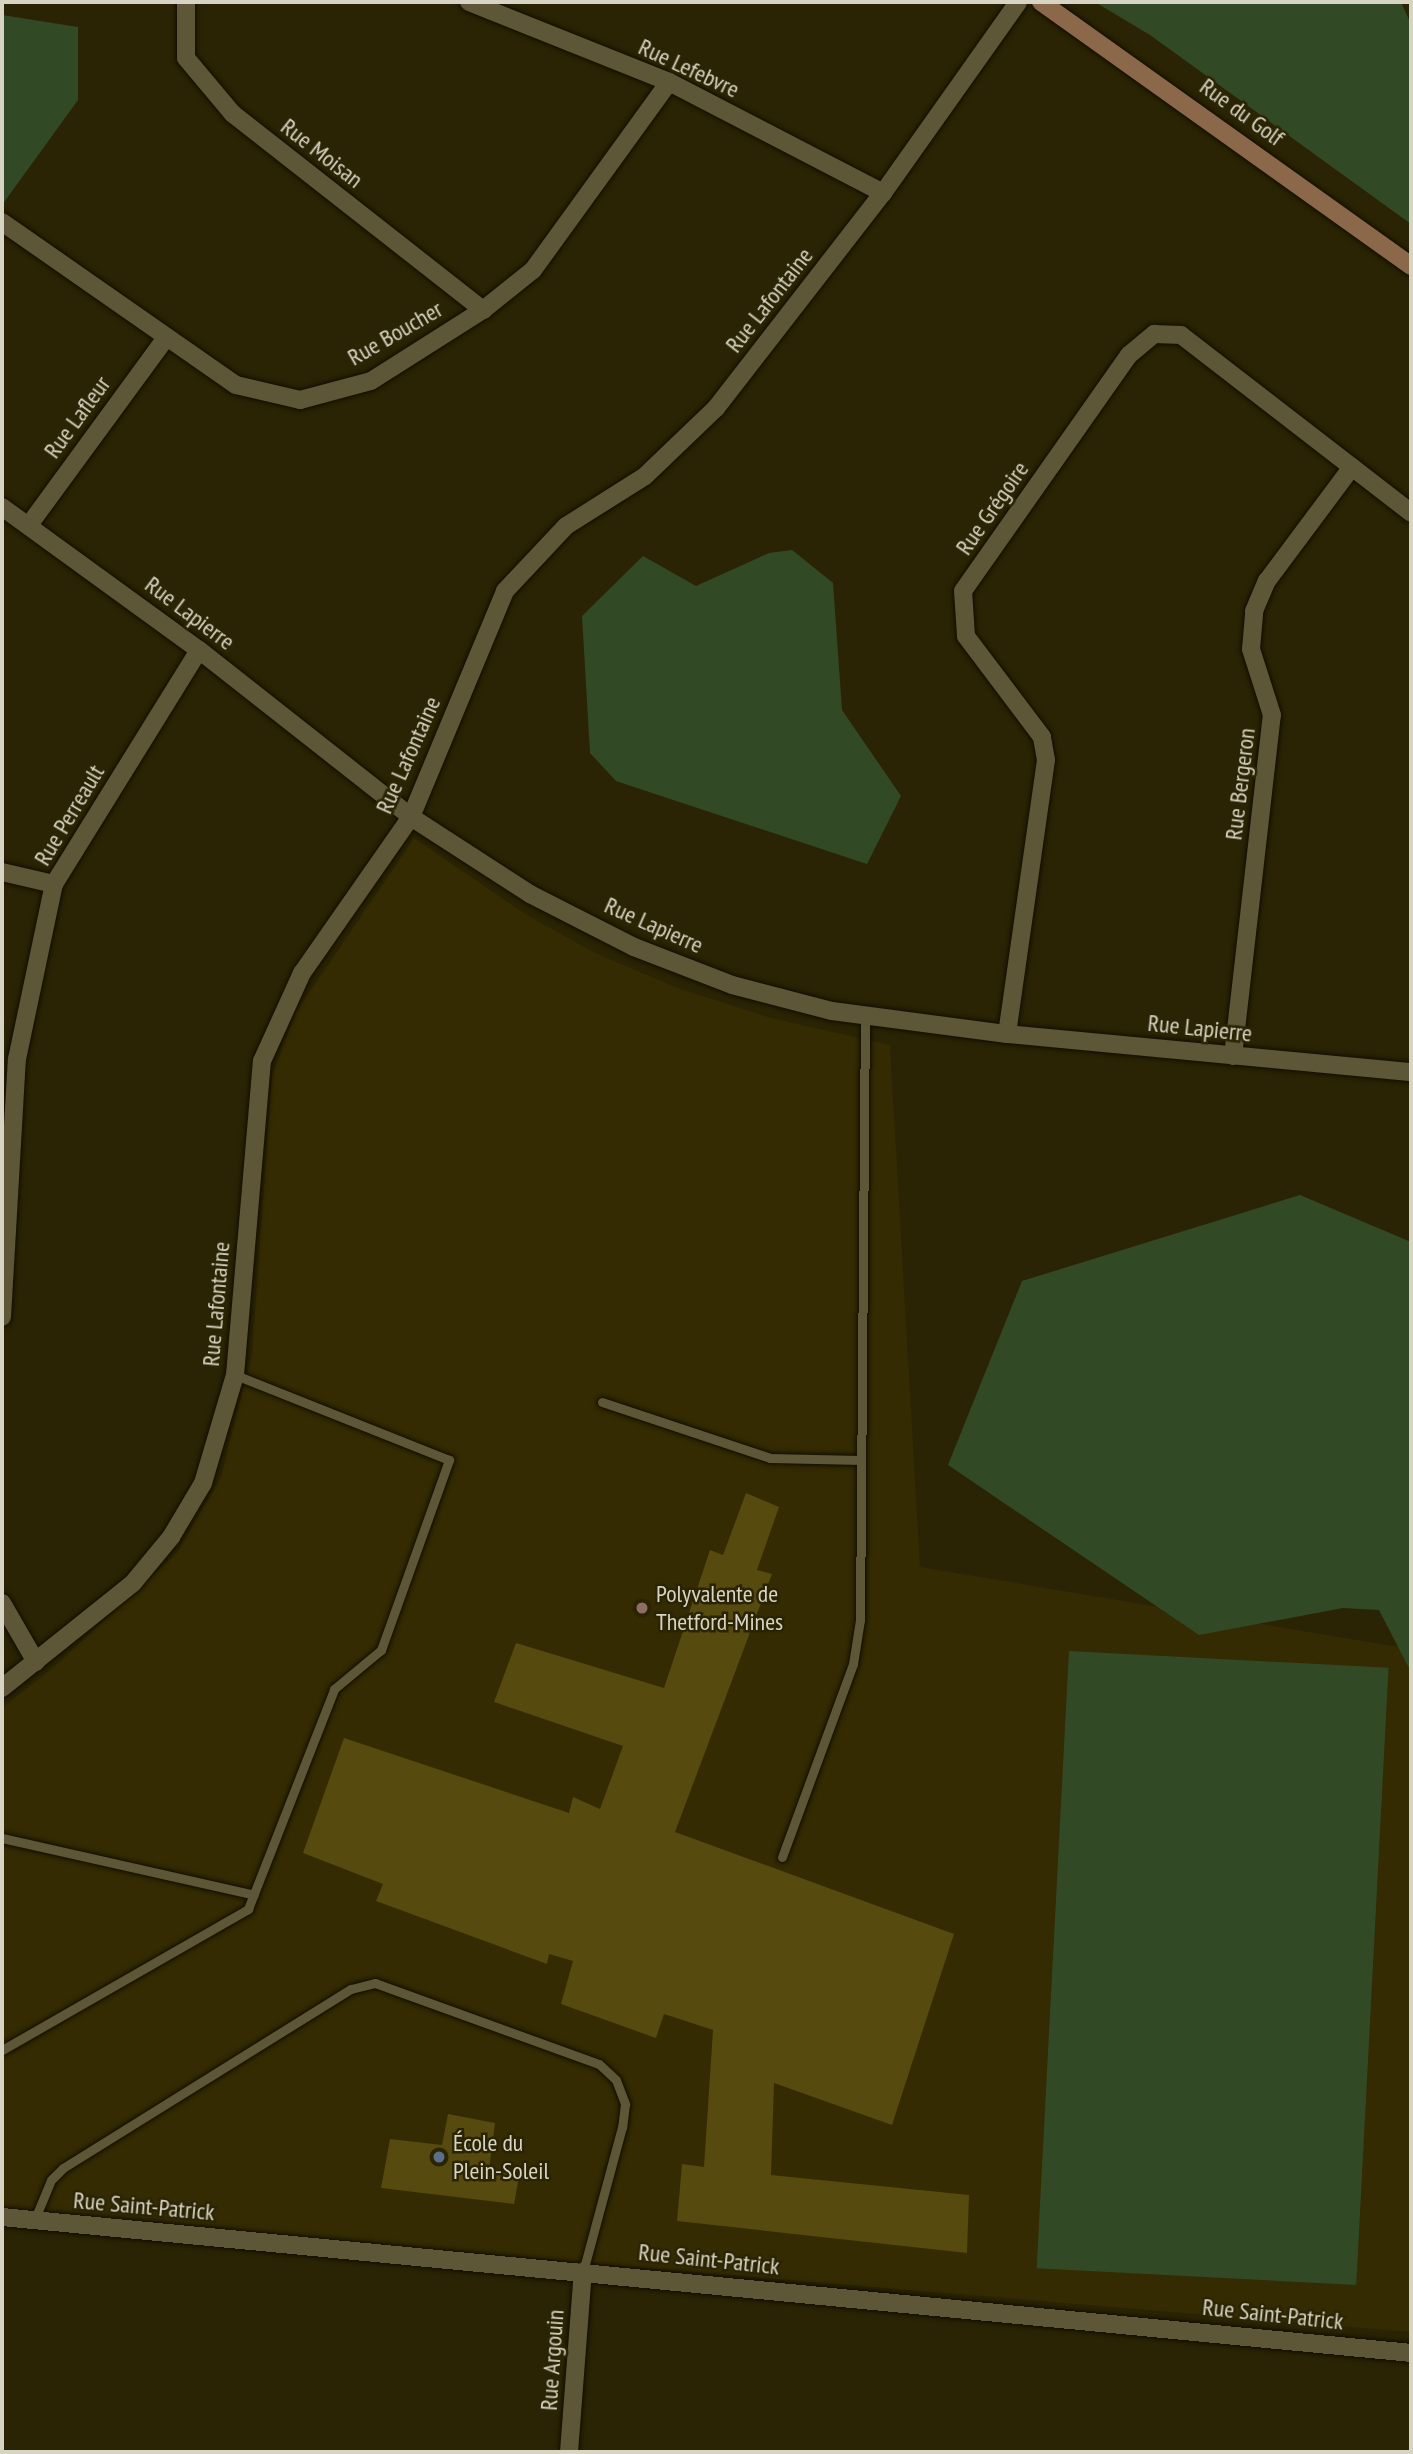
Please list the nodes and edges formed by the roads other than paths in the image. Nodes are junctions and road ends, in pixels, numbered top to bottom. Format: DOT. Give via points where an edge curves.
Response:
graph roads {
  1 [pos="186,2"];
  2 [pos="469,2"];
  3 [pos="1018,2"];
  4 [pos="1041,2"];
  5 [pos="669,82"];
  6 [pos="883,193"];
  7 [pos="2,222"];
  8 [pos="1411,267"];
  9 [pos="483,310"];
  10 [pos="165,339"];
  11 [pos="1352,467"];
  12 [pos="2,507"];
  13 [pos="1411,513"];
  14 [pos="29,524"];
  15 [pos="199,650"];
  16 [pos="411,817"];
  17 [pos="2,872"];
  18 [pos="54,884"];
  19 [pos="864,1015"];
  20 [pos="1007,1034"];
  21 [pos="1233,1056"];
  22 [pos="1411,1072"];
  23 [pos="2,1317"];
  24 [pos="235,1375"];
  25 [pos="602,1402"];
  26 [pos="861,1460"];
  27 [pos="2,1603"];
  28 [pos="36,1662"];
  29 [pos="2,1688"];
  30 [pos="2,1838"];
  31 [pos="782,1857"];
  32 [pos="254,1895"];
  33 [pos="2,2050"];
  34 [pos="2,2217"];
  35 [pos="34,2221"];
  36 [pos="583,2272"];
  37 [pos="1411,2353"];
  38 [pos="569,2452"];
  1 -- 9 [label="street, Rue Moisan" via="186,58 233,114"];
  2 -- 5 [label="street, Rue Lefebvre"];
  3 -- 6 [label="street, Rue Lafontaine"];
  4 -- 8 [label="street, Rue du Golf"];
  5 -- 6 [label="street, Rue Lefebvre"];
  5 -- 9 [label="street, Rue Boucher" via="533,271"];
  6 -- 16 [label="street, Rue Lafontaine" via="716,408 645,476 566,526 505,592"];
  7 -- 10 [label="street, Rue Boucher"];
  9 -- 10 [label="street, Rue Boucher" via="370,381 300,400 236,386"];
  10 -- 14 [label="street, Rue Lafleur"];
  11 -- 13 [label="street, Rue Grégoire"];
  11 -- 20 [label="street, Rue Grégoire" via="1181,335 1154,334 1129,355 963,591 966,636 1042,737 1046,760"];
  11 -- 21 [label="street, Rue Bergeron" via="1267,581 1254,611 1251,649 1272,716"];
  12 -- 14 [label="street, Rue Lapierre"];
  14 -- 15 [label="street, Rue Lapierre"];
  15 -- 16 [label="street, Rue Lapierre"];
  15 -- 18 [label="street, Rue Perreault"];
  16 -- 19 [label="street, Rue Lapierre" via="530,894 634,947 732,985"];
  16 -- 24 [label="street, Rue Lafontaine" via="302,973 262,1060"];
  17 -- 18 [label="street"];
  18 -- 23 [label="street, Rue Perreault" via="17,1059"];
  19 -- 20 [label="street, Rue Lapierre"];
  19 -- 26 [label="lane"];
  20 -- 21 [label="street, Rue Lapierre"];
  21 -- 22 [label="street, Rue Lapierre"];
  24 -- 28 [label="street, Rue Lafontaine" via="203,1483 171,1537 133,1583"];
  24 -- 32 [label="lane" via="449,1460 381,1650 334,1689"];
  25 -- 26 [label="lane" via="770,1458"];
  26 -- 31 [label="lane" via="860,1620 853,1664"];
  27 -- 28 [label="street"];
  28 -- 29 [label="street, Rue Lafontaine"];
  30 -- 32 [label="lane"];
  32 -- 33 [label="lane" via="248,1909"];
  34 -- 35 [label="street, Rue Saint-Patrick"];
  35 -- 36 [label="street, Rue Saint-Patrick"];
  35 -- 36 [label="lane" via="51,2180 63,2168 351,1989 375,1983 599,2064 616,2080 625,2105 622,2127"];
  36 -- 37 [label="street, Rue Saint-Patrick"];
  36 -- 38 [label="street, Rue Argouin"];
}
